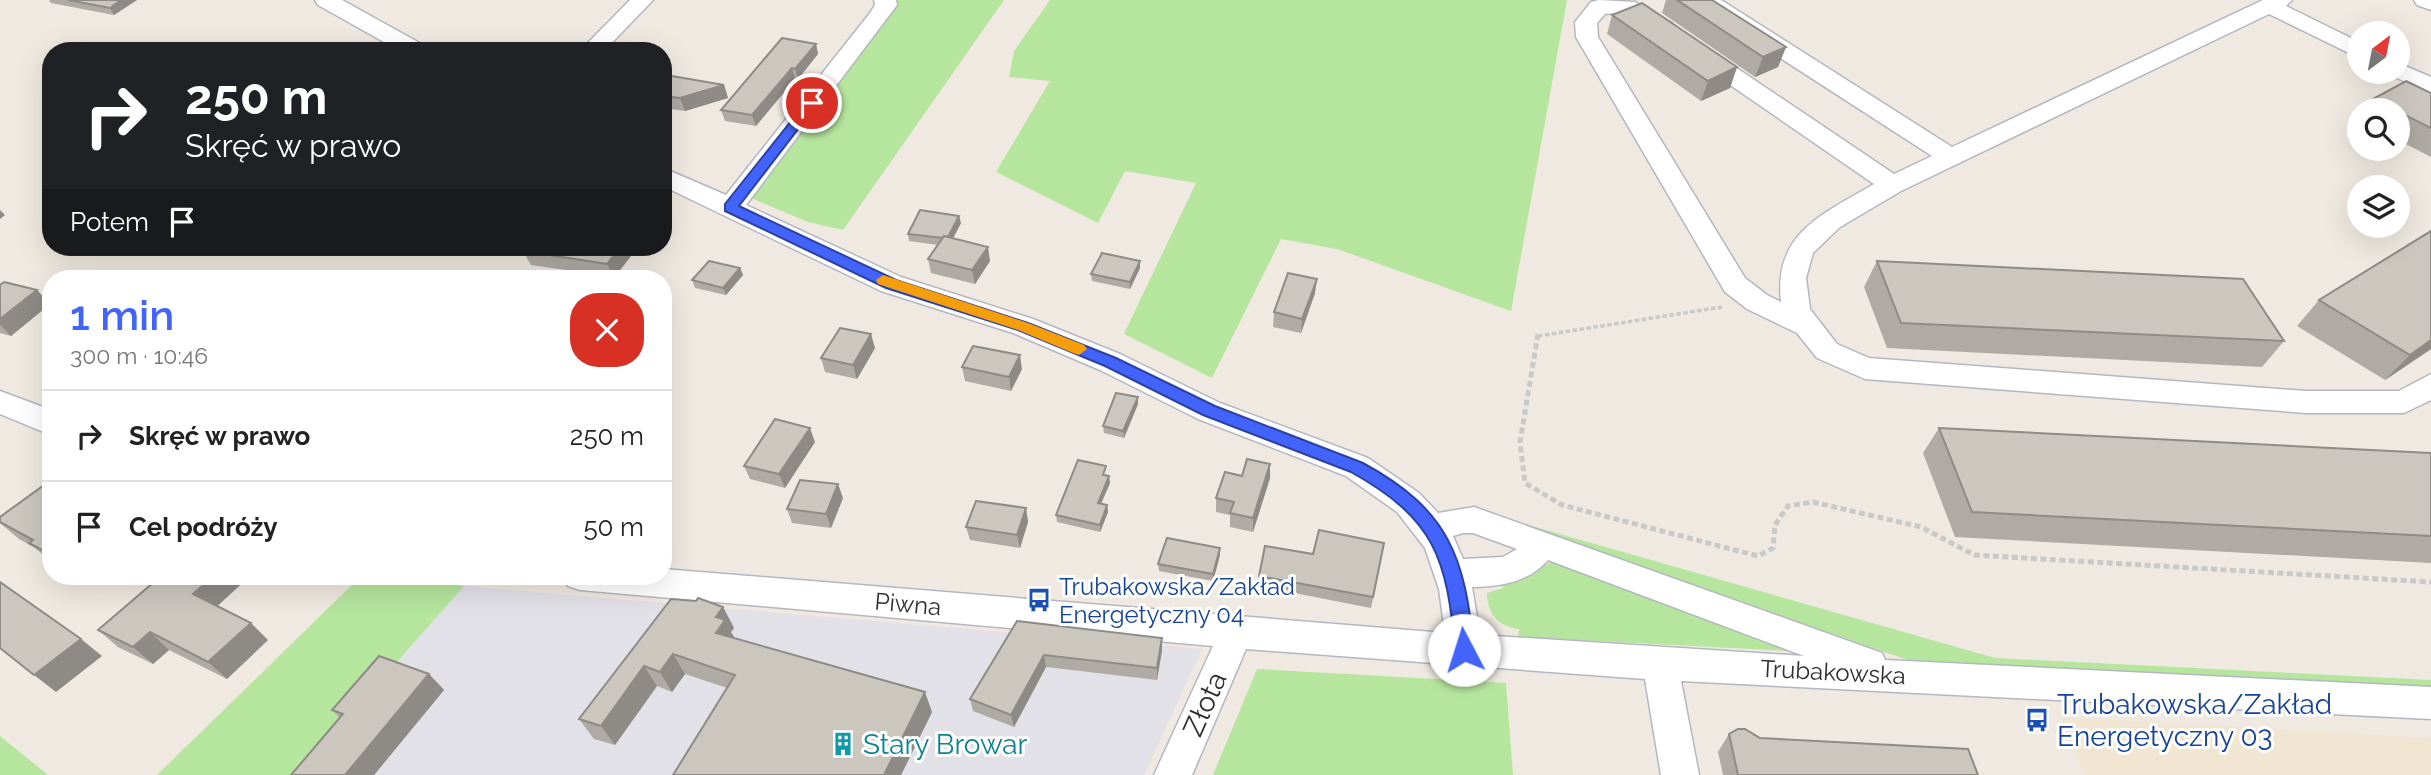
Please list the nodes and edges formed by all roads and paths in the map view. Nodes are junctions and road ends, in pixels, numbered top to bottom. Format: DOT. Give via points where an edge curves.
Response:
graph roads {
  1 [pos="326,0"];
  2 [pos="642,0"];
  3 [pos="886,0"];
  4 [pos="1706,0"];
  5 [pos="2426,0"];
  6 [pos="2431,2"];
  7 [pos="1630,3"];
  8 [pos="2275,3"];
  9 [pos="401,42"];
  10 [pos="601,42"];
  11 [pos="2347,44"];
  12 [pos="2410,76"];
  13 [pos="2431,86"];
  14 [pos="1951,157"];
  15 [pos="672,180"];
  16 [pos="1892,186"];
  17 [pos="730,208"];
  18 [pos="1757,302"];
  19 [pos="1808,326"];
  20 [pos="2431,385"];
  21 [pos="0,402"];
  22 [pos="42,419"];
  23 [pos="1433,528"];
  24 [pos="1542,544"];
  25 [pos="1453,573"];
  26 [pos="2431,582"];
  27 [pos="672,584"];
  28 [pos="1236,632"];
  29 [pos="1464,650"];
  30 [pos="1660,664"];
  31 [pos="1903,675"];
  32 [pos="2431,704"];
  33 [pos="1173,775"];
  34 [pos="1680,775"];
  1 -- 9 [label="street"];
  2 -- 10 [label="street"];
  3 -- 17 [label="street" via="878,17"];
  4 -- 14 [label="street"];
  5 -- 6 [label="street"];
  7 -- 16 [label="street"];
  7 -- 18 [label="street" via="1599,7 1586,22 1587,37 1735,285"];
  8 -- 11 [label="street"];
  8 -- 14 [label="street"];
  12 -- 13 [label="street"];
  14 -- 16 [label="street"];
  15 -- 17 [label="street"];
  16 -- 19 [label="street" via="1831,222 1801,248 1793,278 1796,311"];
  17 -- 23 [label="street" via="891,284 1023,327 1110,362 1209,411 1357,467 1394,490"];
  18 -- 19 [label="street"];
  18 -- 26 [label="path" via="1538,334 1520,442 1525,483 1562,505 1758,555 1773,548 1776,520 1788,506 1813,502 1921,527 1974,555"];
  19 -- 20 [label="street" via="1827,351 1865,368 1946,376 2306,402 2404,402"];
  21 -- 22 [label="street"];
  23 -- 24 [label="street" via="1475,520"];
  23 -- 25 [label="street"];
  24 -- 25 [label="street" via="1523,565 1511,570"];
  24 -- 31 [label="street"];
  25 -- 29 [label="street"];
  27 -- 28 [label="street, Piwna"];
  28 -- 29 [label="street, Trubakowska"];
  28 -- 33 [label="street, Złota"];
  29 -- 30 [label="street, Trubakowska"];
  30 -- 31 [label="street, Trubakowska"];
  30 -- 34 [label="street"];
  31 -- 32 [label="street, Trubakowska"];
}
